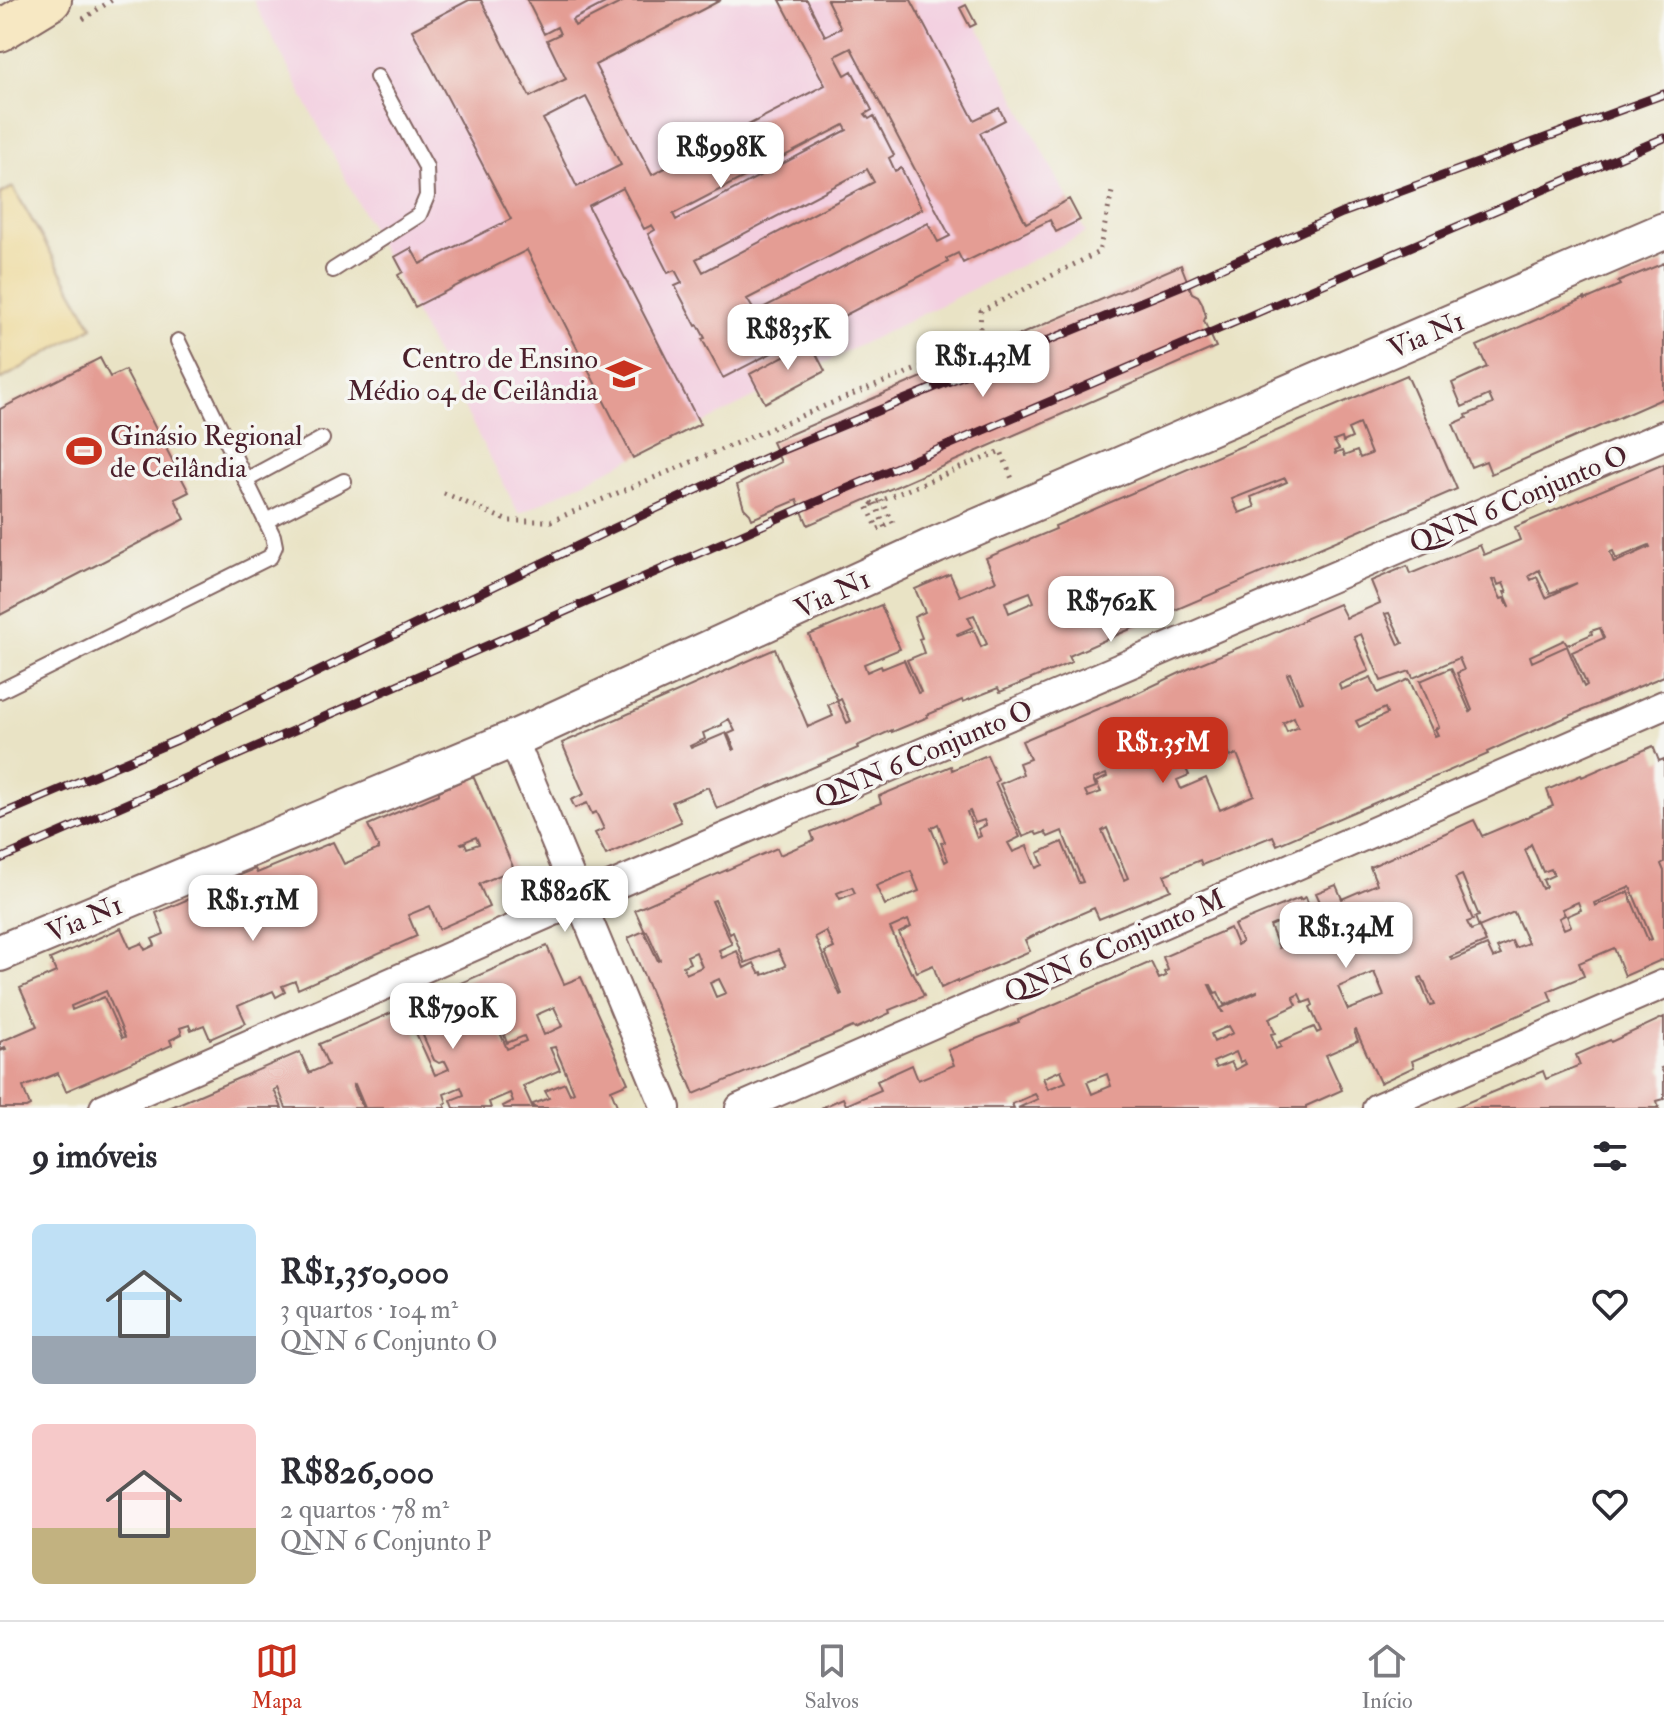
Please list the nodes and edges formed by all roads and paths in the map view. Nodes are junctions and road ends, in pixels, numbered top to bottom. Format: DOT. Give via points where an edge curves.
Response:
graph roads {
  1 [pos="51,0"];
  2 [pos="0,31"];
  3 [pos="377,77"];
  4 [pos="1113,187"];
  5 [pos="1664,231"];
  6 [pos="333,270"];
  7 [pos="178,341"];
  8 [pos="1664,435"];
  9 [pos="322,439"];
  10 [pos="246,480"];
  11 [pos="344,481"];
  12 [pos="444,493"];
  13 [pos="882,500"];
  14 [pos="1024,507"];
  15 [pos="266,521"];
  16 [pos="0,691"];
  17 [pos="1664,705"];
  18 [pos="513,739"];
  19 [pos="579,900"];
  20 [pos="0,953"];
  21 [pos="1664,984"];
  22 [pos="104,1108"];
  23 [pos="666,1108"];
  24 [pos="740,1108"];
  25 [pos="1377,1108"];
  1 -- 2 [label="main road"];
  3 -- 6 [label="lane" via="426,167 427,196 419,215"];
  4 -- 12 [label="path" via="1099,252 981,311 979,344 551,521 508,521"];
  5 -- 14 [label="street, Via N1"];
  7 -- 10 [label="lane"];
  8 -- 19 [label="street, QNN 6 Conjunto O"];
  9 -- 10 [label="lane"];
  10 -- 15 [label="lane"];
  11 -- 15 [label="lane"];
  13 -- 13 [label="path" via="893,523 878,529 867,506"];
  13 -- 14 [label="path" via="1001,451"];
  14 -- 18 [label="street, Via N1"];
  15 -- 16 [label="lane" via="275,546 270,557"];
  17 -- 24 [label="street, QNN 6 Conjunto M"];
  18 -- 19 [label="street"];
  18 -- 20 [label="street, Via N1"];
  19 -- 22 [label="street, QNN 6 Conjunto O"];
  19 -- 23 [label="street"];
  21 -- 25 [label="street"];
}
